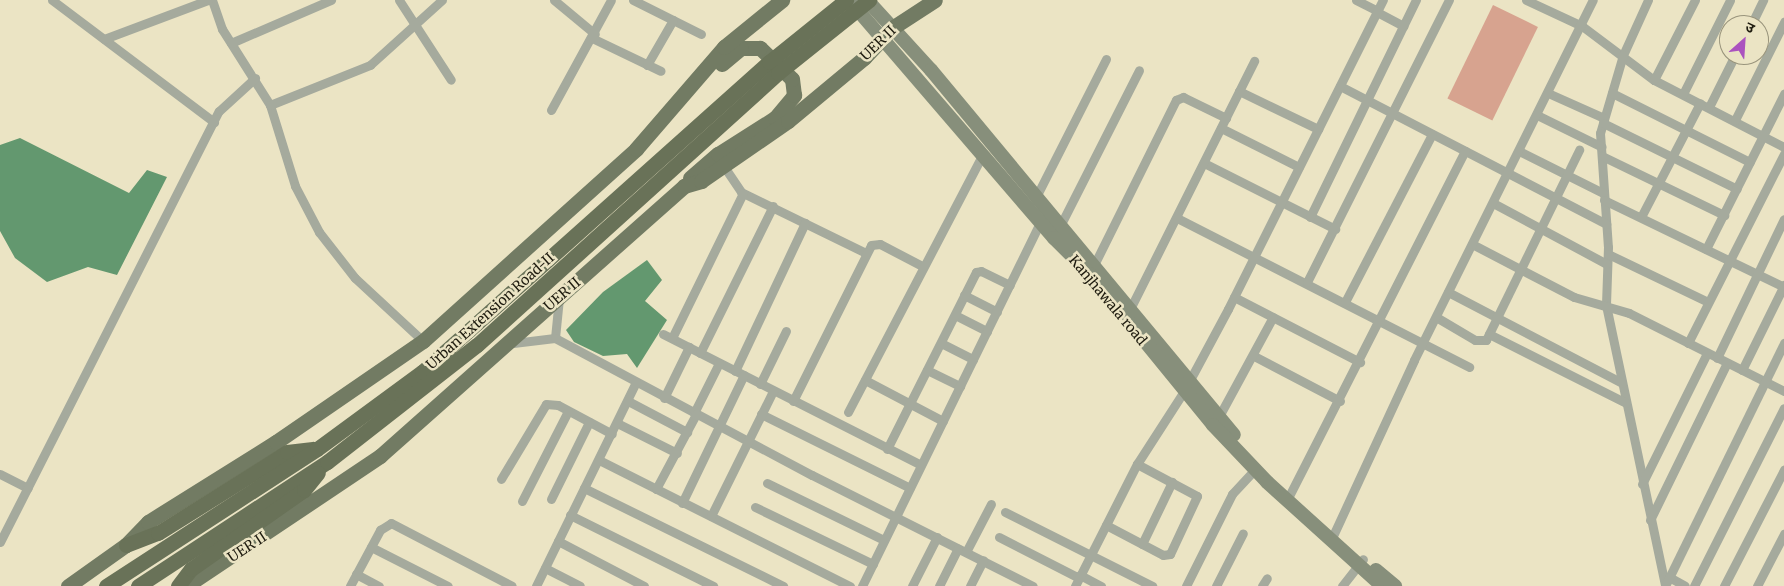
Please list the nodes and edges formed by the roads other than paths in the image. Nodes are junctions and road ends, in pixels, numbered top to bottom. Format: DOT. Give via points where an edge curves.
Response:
graph roads {
  1 [pos="52,0"];
  2 [pos="208,0"];
  3 [pos="212,0"];
  4 [pos="331,0"];
  5 [pos="399,0"];
  6 [pos="442,0"];
  7 [pos="554,0"];
  8 [pos="611,0"];
  9 [pos="633,0"];
  10 [pos="782,0"];
  11 [pos="847,0"];
  12 [pos="868,0"];
  13 [pos="935,0"];
  14 [pos="1356,0"];
  15 [pos="1383,0"];
  16 [pos="1416,0"];
  17 [pos="1449,0"];
  18 [pos="1526,0"];
  19 [pos="1594,0"];
  20 [pos="1648,0"];
  21 [pos="1695,0"];
  22 [pos="1730,0"];
  23 [pos="1763,0"];
  24 [pos="1378,12"];
  25 [pos="1755,15"];
  26 [pos="673,20"];
  27 [pos="1784,22"];
  28 [pos="415,25"];
  29 [pos="1403,26"];
  30 [pos="1582,26"];
  31 [pos="887,32"];
  32 [pos="701,34"];
  33 [pos="594,36"];
  34 [pos="104,39"];
  35 [pos="231,43"];
  36 [pos="1623,55"];
  37 [pos="1106,59"];
  38 [pos="1254,61"];
  39 [pos="647,65"];
  40 [pos="1731,65"];
  41 [pos="1139,70"];
  42 [pos="661,71"];
  43 [pos="255,78"];
  44 [pos="451,80"];
  45 [pos="1654,80"];
  46 [pos="1340,86"];
  47 [pos="1239,91"];
  48 [pos="1612,92"];
  49 [pos="1548,93"];
  50 [pos="1683,94"];
  51 [pos="1784,94"];
  52 [pos="1368,100"];
  53 [pos="1700,102"];
  54 [pos="270,105"];
  55 [pos="1709,107"];
  56 [pos="551,110"];
  57 [pos="1393,114"];
  58 [pos="1537,114"];
  59 [pos="1226,118"];
  60 [pos="1604,120"];
  61 [pos="1734,120"];
  62 [pos="214,122"];
  63 [pos="1221,128"];
  64 [pos="1318,129"];
  65 [pos="1686,131"];
  66 [pos="1432,134"];
  67 [pos="1764,135"];
  68 [pos="1784,147"];
  69 [pos="636,149"];
  70 [pos="1579,150"];
  71 [pos="1465,151"];
  72 [pos="1519,151"];
  73 [pos="1602,152"];
  74 [pos="983,154"];
  75 [pos="1784,154"];
  76 [pos="1672,158"];
  77 [pos="1750,162"];
  78 [pos="1204,163"];
  79 [pos="723,165"];
  80 [pos="1299,167"];
  81 [pos="1508,173"];
  82 [pos="1567,175"];
  83 [pos="1659,184"];
  84 [pos="684,186"];
  85 [pos="1737,189"];
  86 [pos="743,193"];
  87 [pos="1604,197"];
  88 [pos="1555,198"];
  89 [pos="1033,202"];
  90 [pos="1282,202"];
  91 [pos="1493,203"];
  92 [pos="773,206"];
  93 [pos="1724,215"];
  94 [pos="1310,217"];
  95 [pos="1177,218"];
  96 [pos="1641,218"];
  97 [pos="1784,219"];
  98 [pos="1040,222"];
  99 [pos="806,223"];
  100 [pos="1606,224"];
  101 [pos="1540,228"];
  102 [pos="1335,229"];
  103 [pos="1057,232"];
  104 [pos="1472,244"];
  105 [pos="1706,249"];
  106 [pos="866,253"];
  107 [pos="1255,255"];
  108 [pos="1607,259"];
  109 [pos="1728,262"];
  110 [pos="922,266"];
  111 [pos="1092,270"];
  112 [pos="1520,270"];
  113 [pos="1757,273"];
  114 [pos="1307,282"];
  115 [pos="1010,285"];
  116 [pos="1784,286"];
  117 [pos="1448,292"];
  118 [pos="964,295"];
  119 [pos="560,296"];
  120 [pos="1234,297"];
  121 [pos="1345,302"];
  122 [pos="1708,302"];
  123 [pos="1606,305"];
  124 [pos="996,312"];
  125 [pos="1128,314"];
  126 [pos="955,315"];
  127 [pos="1273,317"];
  128 [pos="1436,317"];
  129 [pos="1497,318"];
  130 [pos="1381,321"];
  131 [pos="786,331"];
  132 [pos="987,331"];
  133 [pos="663,334"];
  134 [pos="1489,334"];
  135 [pos="555,338"];
  136 [pos="672,338"];
  137 [pos="423,341"];
  138 [pos="1423,342"];
  139 [pos="941,343"];
  140 [pos="1688,343"];
  141 [pos="1784,343"];
  142 [pos="505,344"];
  143 [pos="689,347"];
  144 [pos="700,353"];
  145 [pos="1707,353"];
  146 [pos="1254,356"];
  147 [pos="1717,358"];
  148 [pos="973,359"];
  149 [pos="719,362"];
  150 [pos="1360,362"];
  151 [pos="1727,363"];
  152 [pos="1470,367"];
  153 [pos="927,370"];
  154 [pos="1742,370"];
  155 [pos="735,371"];
  156 [pos="744,376"];
  157 [pos="865,380"];
  158 [pos="636,382"];
  159 [pos="1764,382"];
  160 [pos="1622,383"];
  161 [pos="760,384"];
  162 [pos="960,386"];
  163 [pos="1186,386"];
  164 [pos="774,391"];
  165 [pos="1784,391"];
  166 [pos="664,398"];
  167 [pos="628,400"];
  168 [pos="1340,400"];
  169 [pos="793,401"];
  170 [pos="1626,403"];
  171 [pos="910,404"];
  172 [pos="1784,408"];
  173 [pos="568,411"];
  174 [pos="848,412"];
  175 [pos="695,414"];
  176 [pos="761,414"];
  177 [pos="943,421"];
  178 [pos="1216,421"];
  179 [pos="589,422"];
  180 [pos="617,423"];
  181 [pos="719,427"];
  182 [pos="687,432"];
  183 [pos="612,434"];
  184 [pos="746,440"];
  185 [pos="317,449"];
  186 [pos="887,449"];
  187 [pos="677,453"];
  188 [pos="599,460"];
  189 [pos="327,462"];
  190 [pos="1137,464"];
  191 [pos="921,465"];
  192 [pos="1255,469"];
  193 [pos="1784,470"];
  194 [pos="0,474"];
  195 [pos="501,479"];
  196 [pos="1172,482"];
  197 [pos="766,483"];
  198 [pos="1642,484"];
  199 [pos="28,488"];
  200 [pos="584,488"];
  201 [pos="910,488"];
  202 [pos="656,489"];
  203 [pos="1289,497"];
  204 [pos="551,499"];
  205 [pos="522,501"];
  206 [pos="682,503"];
  207 [pos="991,504"];
  208 [pos="755,507"];
  209 [pos="1005,512"];
  210 [pos="570,515"];
  211 [pos="711,516"];
  212 [pos="895,517"];
  213 [pos="1650,520"];
  214 [pos="1106,525"];
  215 [pos="1243,533"];
  216 [pos="1784,534"];
  217 [pos="937,536"];
  218 [pos="1332,536"];
  219 [pos="999,537"];
  220 [pos="884,540"];
  221 [pos="558,541"];
  222 [pos="0,542"];
  223 [pos="1142,544"];
  224 [pos="126,545"];
  225 [pos="371,546"];
  226 [pos="962,550"];
  227 [pos="1090,556"];
  228 [pos="983,560"];
  229 [pos="1361,562"];
  230 [pos="873,564"];
  231 [pos="544,568"];
  232 [pos="356,574"];
  233 [pos="1669,577"];
  234 [pos="1078,580"];
  235 [pos="68,586"];
  236 [pos="106,586"];
  237 [pos="138,586"];
  238 [pos="178,586"];
  239 [pos="186,586"];
  240 [pos="350,586"];
  241 [pos="379,586"];
  242 [pos="448,586"];
  243 [pos="512,586"];
  244 [pos="536,586"];
  245 [pos="580,586"];
  246 [pos="644,586"];
  247 [pos="713,586"];
  248 [pos="783,586"];
  249 [pos="850,586"];
  250 [pos="862,586"];
  251 [pos="912,586"];
  252 [pos="939,586"];
  253 [pos="970,586"];
  254 [pos="1033,586"];
  255 [pos="1101,586"];
  256 [pos="1152,586"];
  257 [pos="1186,586"];
  258 [pos="1216,586"];
  259 [pos="1342,586"];
  260 [pos="1382,586"];
  261 [pos="1395,586"];
  262 [pos="1665,586"];
  263 [pos="1685,586"];
  264 [pos="1694,586"];
  265 [pos="1724,586"];
  266 [pos="1757,586"];
  1 -- 34 [label="street"];
  2 -- 34 [label="street"];
  3 -- 35 [label="street"];
  4 -- 35 [label="street"];
  5 -- 28 [label="street"];
  6 -- 28 [label="street"];
  7 -- 33 [label="street"];
  8 -- 33 [label="street"];
  9 -- 26 [label="street"];
  10 -- 69 [label="main road" via="724,48"];
  11 -- 31 [label="main road, Kanjhawala road"];
  11 -- 185 [label="highway, Urban Extension Road-II, bridge" via="769,62 422,372"];
  12 -- 31 [label="main road, Kanjhawala road"];
  12 -- 189 [label="highway, Urban Extension Road-II, bridge" via="778,73 477,345"];
  13 -- 31 [label="main road, UER II"];
  14 -- 24 [label="street"];
  15 -- 24 [label="street"];
  16 -- 29 [label="street"];
  17 -- 57 [label="street"];
  18 -- 30 [label="street"];
  19 -- 30 [label="street"];
  20 -- 36 [label="street"];
  21 -- 45 [label="street"];
  22 -- 50 [label="street"];
  23 -- 25 [label="street"];
  24 -- 29 [label="street"];
  24 -- 46 [label="street"];
  26 -- 32 [label="street"];
  26 -- 39 [label="street"];
  27 -- 61 [label="street"];
  28 -- 44 [label="street"];
  28 -- 54 [label="street" via="386,54 362,69"];
  29 -- 52 [label="street"];
  30 -- 36 [label="street"];
  30 -- 49 [label="street"];
  31 -- 74 [label="main road, Kanjhawala road"];
  31 -- 79 [label="main road, UER II" via="864,58 788,121"];
  31 -- 89 [label="main road, Kanjhawala road"];
  33 -- 39 [label="street"];
  33 -- 56 [label="street"];
  34 -- 62 [label="street"];
  35 -- 43 [label="street"];
  36 -- 45 [label="street"];
  36 -- 48 [label="street"];
  37 -- 89 [label="street"];
  38 -- 47 [label="street"];
  39 -- 42 [label="street"];
  40 -- 55 [label="street"];
  41 -- 103 [label="street"];
  43 -- 54 [label="street"];
  43 -- 62 [label="street" via="227,101"];
  45 -- 50 [label="street"];
  46 -- 52 [label="street"];
  46 -- 64 [label="street"];
  47 -- 59 [label="street"];
  47 -- 64 [label="street"];
  48 -- 60 [label="street"];
  48 -- 65 [label="street"];
  49 -- 58 [label="street"];
  49 -- 60 [label="street"];
  50 -- 53 [label="street"];
  51 -- 67 [label="street"];
  52 -- 57 [label="street"];
  52 -- 94 [label="street"];
  53 -- 55 [label="street"];
  53 -- 65 [label="street"];
  54 -- 137 [label="street" via="295,186 332,253"];
  55 -- 61 [label="street"];
  57 -- 66 [label="street"];
  57 -- 102 [label="street"];
  58 -- 72 [label="street"];
  58 -- 73 [label="street"];
  59 -- 63 [label="street"];
  59 -- 111 [label="street" via="1183,98 1174,103"];
  60 -- 73 [label="street"];
  60 -- 76 [label="street"];
  61 -- 67 [label="street"];
  62 -- 199 [label="street"];
  63 -- 78 [label="street"];
  63 -- 80 [label="street"];
  64 -- 80 [label="street"];
  65 -- 76 [label="street"];
  65 -- 77 [label="street"];
  66 -- 71 [label="street"];
  66 -- 121 [label="street"];
  67 -- 68 [label="street"];
  67 -- 77 [label="street"];
  69 -- 84 [label="main road" via="659,132 731,53 741,48 760,48 792,79 794,95 775,118 718,154"];
  69 -- 137 [label="main road"];
  70 -- 82 [label="street"];
  71 -- 81 [label="street"];
  71 -- 130 [label="street"];
  72 -- 81 [label="street"];
  72 -- 82 [label="street"];
  73 -- 83 [label="street"];
  73 -- 87 [label="street"];
  74 -- 89 [label="main road, Kanjhawala road"];
  74 -- 110 [label="street"];
  75 -- 109 [label="street"];
  76 -- 83 [label="street"];
  76 -- 85 [label="street"];
  77 -- 85 [label="street"];
  78 -- 90 [label="street"];
  78 -- 95 [label="street"];
  79 -- 84 [label="main road, UER II" via="701,181"];
  79 -- 86 [label="street"];
  80 -- 90 [label="street"];
  81 -- 88 [label="street"];
  81 -- 91 [label="street"];
  82 -- 87 [label="street"];
  82 -- 88 [label="street"];
  83 -- 93 [label="street"];
  83 -- 96 [label="street"];
  84 -- 119 [label="main road, UER II"];
  85 -- 93 [label="street"];
  86 -- 92 [label="street"];
  86 -- 136 [label="street"];
  87 -- 96 [label="street"];
  87 -- 100 [label="street"];
  88 -- 100 [label="street"];
  88 -- 101 [label="street"];
  89 -- 98 [label="main road, Kanjhawala road"];
  89 -- 103 [label="main road, Kanjhawala road"];
  90 -- 94 [label="street"];
  90 -- 107 [label="street"];
  91 -- 101 [label="street"];
  91 -- 104 [label="street"];
  92 -- 99 [label="street"];
  92 -- 144 [label="street"];
  93 -- 105 [label="street"];
  94 -- 102 [label="street"];
  95 -- 107 [label="street"];
  95 -- 125 [label="street"];
  96 -- 105 [label="street"];
  97 -- 113 [label="street"];
  98 -- 103 [label="main road, Kanjhawala road"];
  98 -- 115 [label="street"];
  99 -- 106 [label="street"];
  99 -- 155 [label="street"];
  100 -- 108 [label="street"];
  101 -- 108 [label="street"];
  101 -- 112 [label="street"];
  102 -- 114 [label="street"];
  103 -- 111 [label="main road, Kanjhawala road"];
  104 -- 112 [label="street"];
  104 -- 117 [label="street"];
  105 -- 109 [label="street"];
  106 -- 110 [label="street" via="877,243"];
  106 -- 169 [label="street"];
  107 -- 114 [label="street"];
  107 -- 120 [label="street"];
  108 -- 122 [label="street"];
  108 -- 123 [label="street"];
  109 -- 113 [label="street"];
  109 -- 122 [label="street"];
  110 -- 157 [label="street"];
  111 -- 125 [label="main road, Kanjhawala road"];
  112 -- 123 [label="street" via="1574,297"];
  112 -- 129 [label="street"];
  113 -- 116 [label="street"];
  113 -- 147 [label="street"];
  114 -- 121 [label="street"];
  115 -- 118 [label="street" via="979,270"];
  115 -- 124 [label="street"];
  116 -- 154 [label="street"];
  117 -- 128 [label="street"];
  117 -- 129 [label="street"];
  118 -- 124 [label="street"];
  118 -- 126 [label="street"];
  119 -- 135 [label="street"];
  119 -- 142 [label="main road, UER II"];
  120 -- 127 [label="street"];
  120 -- 163 [label="street"];
  121 -- 130 [label="street"];
  122 -- 140 [label="street"];
  123 -- 140 [label="street" via="1629,312"];
  123 -- 160 [label="street"];
  124 -- 132 [label="street"];
  125 -- 163 [label="main road, Kanjhawala road"];
  126 -- 132 [label="street"];
  126 -- 139 [label="street"];
  127 -- 146 [label="street"];
  127 -- 150 [label="street"];
  128 -- 134 [label="street" via="1479,342"];
  128 -- 138 [label="street"];
  129 -- 134 [label="street"];
  129 -- 160 [label="street"];
  130 -- 138 [label="street"];
  130 -- 150 [label="street"];
  131 -- 161 [label="street"];
  132 -- 148 [label="street"];
  133 -- 136 [label="street"];
  134 -- 170 [label="street"];
  135 -- 142 [label="street"];
  135 -- 158 [label="street"];
  136 -- 143 [label="street"];
  137 -- 224 [label="main road" via="276,442 148,522"];
  138 -- 152 [label="street"];
  138 -- 218 [label="street"];
  139 -- 148 [label="street"];
  139 -- 153 [label="street"];
  140 -- 145 [label="street"];
  141 -- 159 [label="street"];
  142 -- 239 [label="main road, UER II" via="380,456"];
  143 -- 144 [label="street"];
  143 -- 166 [label="street"];
  144 -- 149 [label="street"];
  145 -- 147 [label="street"];
  145 -- 198 [label="street"];
  146 -- 168 [label="street"];
  146 -- 178 [label="street"];
  147 -- 151 [label="street"];
  148 -- 162 [label="street"];
  149 -- 155 [label="street"];
  149 -- 175 [label="street"];
  150 -- 168 [label="street"];
  151 -- 154 [label="street"];
  151 -- 213 [label="street"];
  153 -- 162 [label="street"];
  153 -- 171 [label="street"];
  154 -- 159 [label="street"];
  155 -- 156 [label="street"];
  156 -- 161 [label="street"];
  156 -- 181 [label="street"];
  157 -- 171 [label="street"];
  157 -- 174 [label="street"];
  158 -- 166 [label="street"];
  158 -- 167 [label="street"];
  159 -- 165 [label="street"];
  159 -- 233 [label="street"];
  160 -- 170 [label="street"];
  161 -- 164 [label="street"];
  162 -- 177 [label="street"];
  163 -- 178 [label="main road, Kanjhawala road"];
  163 -- 190 [label="street"];
  164 -- 169 [label="street"];
  164 -- 176 [label="street"];
  166 -- 175 [label="street"];
  167 -- 180 [label="street"];
  167 -- 182 [label="street"];
  168 -- 203 [label="street"];
  169 -- 186 [label="street"];
  170 -- 198 [label="street"];
  171 -- 177 [label="street"];
  171 -- 186 [label="street"];
  172 -- 264 [label="street"];
  173 -- 179 [label="street"];
  173 -- 195 [label="street" via="552,403 542,406"];
  173 -- 205 [label="street"];
  175 -- 181 [label="street"];
  175 -- 182 [label="street"];
  176 -- 184 [label="street"];
  176 -- 201 [label="street"];
  177 -- 191 [label="street"];
  178 -- 192 [label="main road, Kanjhawala road"];
  178 -- 203 [label="main road, Kanjhawala road"];
  179 -- 183 [label="street"];
  179 -- 204 [label="street"];
  180 -- 183 [label="street"];
  180 -- 187 [label="street"];
  181 -- 184 [label="street"];
  181 -- 206 [label="street"];
  182 -- 187 [label="street"];
  183 -- 188 [label="street"];
  184 -- 211 [label="street"];
  184 -- 212 [label="street"];
  185 -- 224 [label="highway" via="287,452 158,533"];
  185 -- 236 [label="highway, Urban Extension Road-II"];
  186 -- 191 [label="street"];
  187 -- 202 [label="street"];
  188 -- 200 [label="street"];
  188 -- 202 [label="street"];
  189 -- 237 [label="highway, Urban Extension Road-II"];
  189 -- 238 [label="highway" via="304,490 190,569"];
  190 -- 196 [label="street"];
  190 -- 214 [label="street"];
  191 -- 201 [label="street"];
  192 -- 203 [label="main road, Kanjhawala road"];
  192 -- 257 [label="street" via="1232,494"];
  193 -- 265 [label="street"];
  194 -- 199 [label="street"];
  196 -- 223 [label="street"];
  196 -- 223 [label="street" via="1197,498 1170,554"];
  197 -- 220 [label="street"];
  198 -- 213 [label="street"];
  199 -- 222 [label="street"];
  200 -- 210 [label="street"];
  200 -- 248 [label="street"];
  201 -- 212 [label="street"];
  202 -- 206 [label="street"];
  203 -- 218 [label="main road, Kanjhawala road"];
  206 -- 211 [label="street"];
  207 -- 226 [label="street"];
  208 -- 230 [label="street"];
  209 -- 227 [label="street"];
  210 -- 221 [label="street"];
  210 -- 247 [label="street"];
  211 -- 249 [label="street"];
  212 -- 217 [label="street"];
  212 -- 220 [label="street"];
  213 -- 262 [label="street"];
  214 -- 223 [label="street"];
  214 -- 227 [label="street"];
  215 -- 258 [label="street"];
  216 -- 266 [label="street"];
  217 -- 226 [label="street"];
  217 -- 251 [label="street"];
  218 -- 229 [label="main road, Kanjhawala road"];
  219 -- 234 [label="street"];
  220 -- 230 [label="street"];
  221 -- 231 [label="street"];
  221 -- 246 [label="street"];
  224 -- 235 [label="main road"];
  225 -- 232 [label="street"];
  225 -- 242 [label="street"];
  225 -- 243 [label="street" via="383,526 391,523"];
  226 -- 228 [label="street"];
  226 -- 252 [label="street"];
  227 -- 234 [label="street"];
  227 -- 256 [label="street"];
  228 -- 253 [label="street"];
  228 -- 254 [label="street"];
  229 -- 259 [label="street"];
  229 -- 260 [label="main road, Kanjhawala road"];
  229 -- 261 [label="main road, Kanjhawala road"];
  230 -- 250 [label="street"];
  231 -- 244 [label="street"];
  231 -- 245 [label="street"];
  232 -- 240 [label="street"];
  232 -- 241 [label="street"];
  233 -- 262 [label="street"];
  233 -- 263 [label="street"];
  234 -- 255 [label="street"];
}
